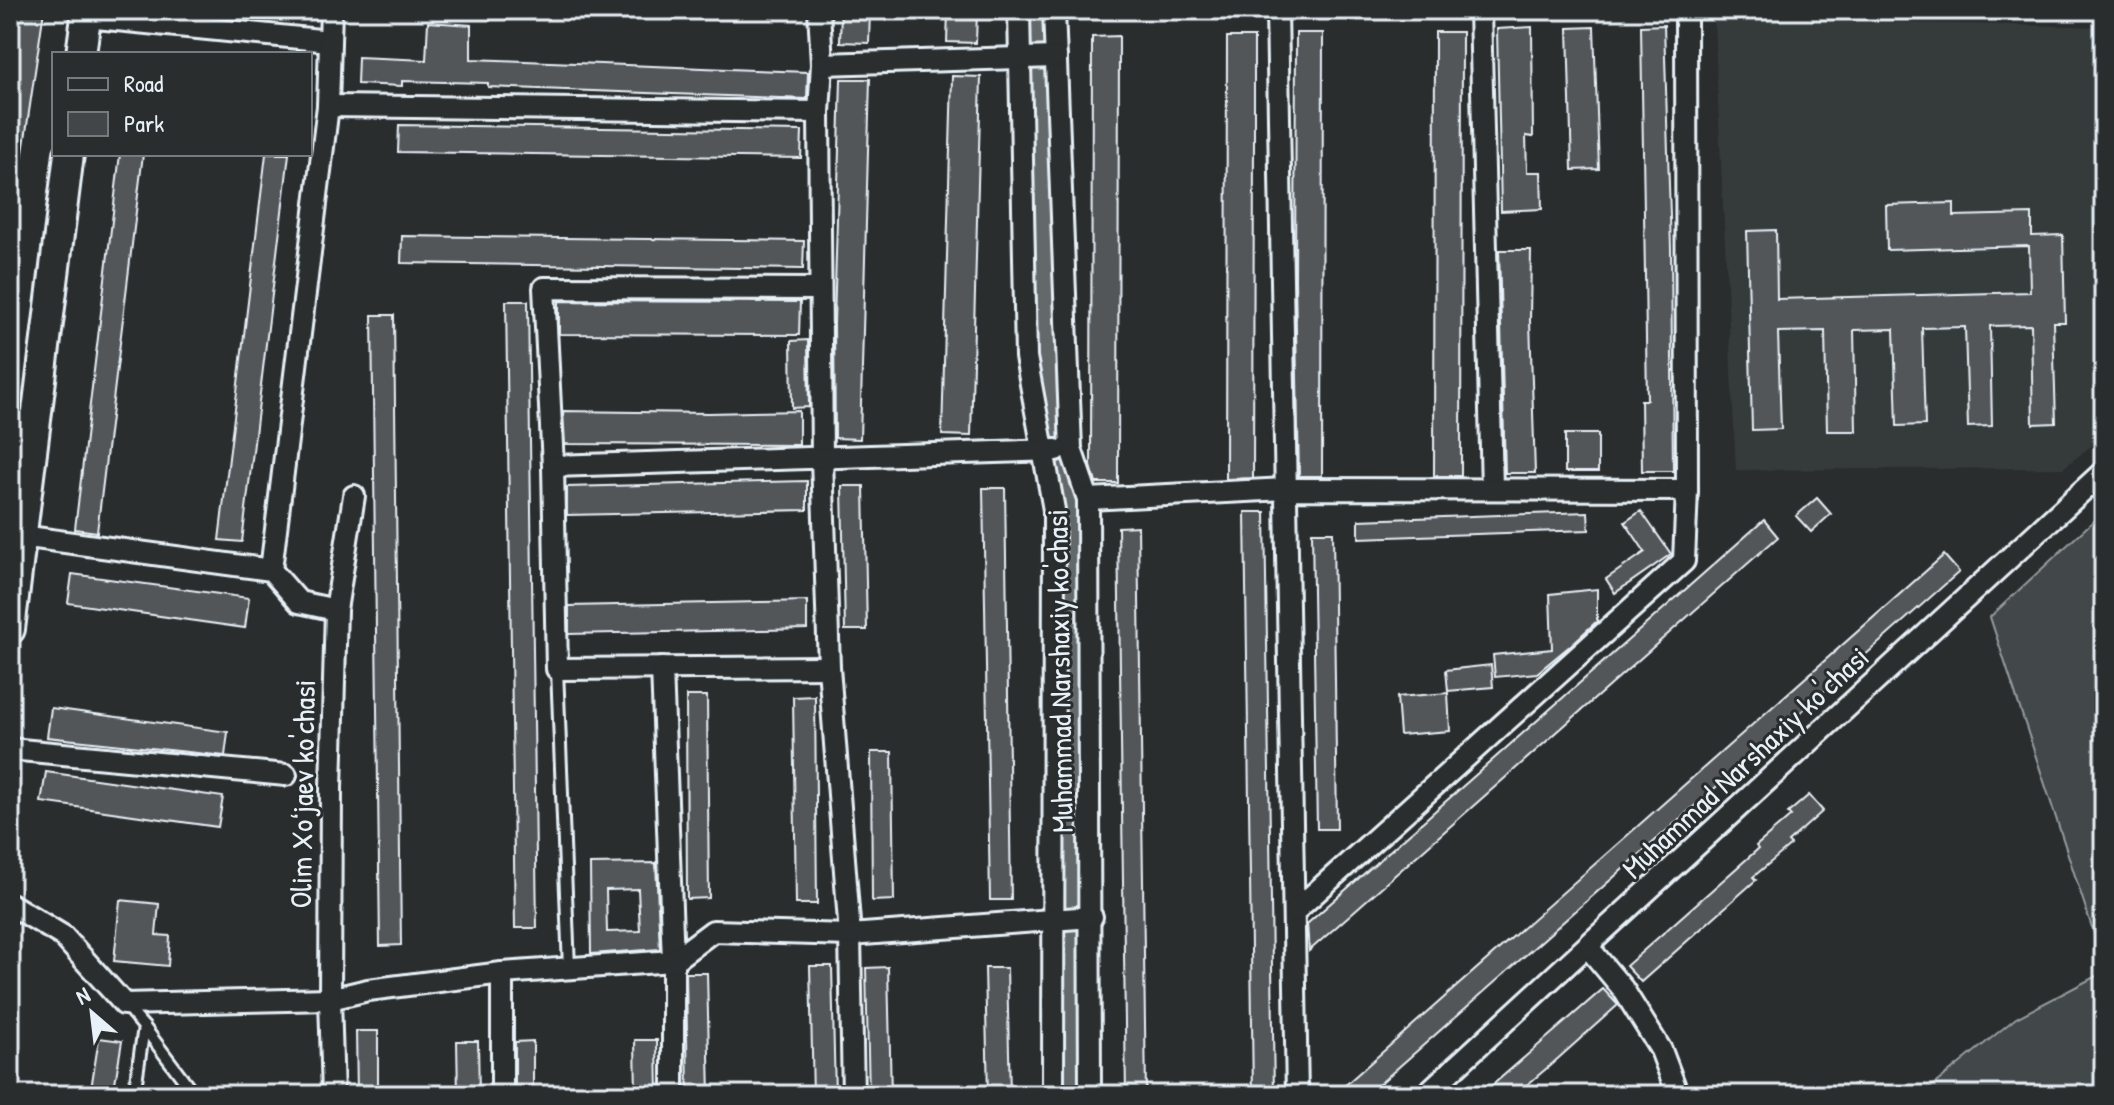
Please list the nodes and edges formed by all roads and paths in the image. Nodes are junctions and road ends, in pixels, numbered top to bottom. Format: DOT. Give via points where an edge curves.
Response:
graph roads {
  1 [pos="331,10"];
  2 [pos="819,10"];
  3 [pos="1019,10"];
  4 [pos="1054,10"];
  5 [pos="1277,10"];
  6 [pos="1480,10"];
  7 [pos="1686,10"];
  8 [pos="86,14"];
  9 [pos="330,41"];
  10 [pos="81,52"];
  11 [pos="1056,57"];
  12 [pos="1019,58"];
  13 [pos="822,64"];
  14 [pos="328,106"];
  15 [pos="819,112"];
  16 [pos="69,156"];
  17 [pos="820,289"];
  18 [pos="10,411"];
  19 [pos="33,446"];
  20 [pos="1071,449"];
  21 [pos="1045,450"];
  22 [pos="822,459"];
  23 [pos="553,466"];
  24 [pos="2104,471"];
  25 [pos="1285,489"];
  26 [pos="1492,489"];
  27 [pos="1687,490"];
  28 [pos="354,496"];
  29 [pos="1088,499"];
  30 [pos="21,536"];
  31 [pos="271,570"];
  32 [pos="336,610"];
  33 [pos="10,629"];
  34 [pos="829,667"];
  35 [pos="662,668"];
  36 [pos="557,669"];
  37 [pos="10,749"];
  38 [pos="286,775"];
  39 [pos="10,904"];
  40 [pos="1294,912"];
  41 [pos="1092,917"];
  42 [pos="1054,920"];
  43 [pos="850,935"];
  44 [pos="1588,947"];
  45 [pos="673,961"];
  46 [pos="569,968"];
  47 [pos="502,973"];
  48 [pos="330,999"];
  49 [pos="124,1004"];
  50 [pos="144,1027"];
  51 [pos="134,1095"];
  52 [pos="195,1095"];
  53 [pos="333,1095"];
  54 [pos="502,1095"];
  55 [pos="673,1095"];
  56 [pos="853,1095"];
  57 [pos="1053,1095"];
  58 [pos="1090,1095"];
  59 [pos="1297,1095"];
  60 [pos="1425,1095"];
  61 [pos="1678,1095"];
  1 -- 9 [label="street"];
  2 -- 13 [label="street"];
  3 -- 12 [label="street"];
  4 -- 11 [label="street, Muhammad Narshaxiy ko'chasi"];
  5 -- 25 [label="street"];
  6 -- 26 [label="street"];
  7 -- 27 [label="street"];
  8 -- 9 [label="street"];
  8 -- 10 [label="main road"];
  9 -- 14 [label="street"];
  11 -- 12 [label="street"];
  11 -- 20 [label="street, Muhammad Narshaxiy ko'chasi"];
  12 -- 13 [label="street"];
  12 -- 21 [label="street" via="1026,357"];
  13 -- 15 [label="street"];
  14 -- 15 [label="street"];
  14 -- 31 [label="street"];
  15 -- 17 [label="street"];
  16 -- 19 [label="main road"];
  17 -- 22 [label="street"];
  17 -- 23 [label="street" via="544,288"];
  18 -- 19 [label="street"];
  19 -- 30 [label="main road"];
  20 -- 21 [label="street"];
  20 -- 29 [label="street, Muhammad Narshaxiy ko'chasi"];
  21 -- 22 [label="street"];
  21 -- 42 [label="street" via="1054,510"];
  22 -- 23 [label="street"];
  22 -- 34 [label="street"];
  23 -- 36 [label="street"];
  24 -- 44 [label="street, Muhammad Narshaxiy ko'chasi"];
  25 -- 26 [label="street"];
  25 -- 29 [label="street"];
  25 -- 40 [label="street"];
  26 -- 27 [label="street"];
  27 -- 40 [label="street" via="1684,561"];
  28 -- 32 [label="street, Olim Xoʻjaev ko'chasi"];
  29 -- 41 [label="street, Muhammad Narshaxiy ko'chasi"];
  30 -- 31 [label="street"];
  30 -- 33 [label="main road"];
  31 -- 32 [label="street" via="299,602"];
  32 -- 48 [label="street, Olim Xoʻjaev ko'chasi"];
  34 -- 35 [label="street"];
  34 -- 43 [label="street"];
  35 -- 36 [label="street"];
  35 -- 45 [label="street"];
  36 -- 46 [label="lane"];
  37 -- 38 [label="street"];
  39 -- 49 [label="street" via="63,936"];
  40 -- 59 [label="street"];
  41 -- 42 [label="street"];
  41 -- 58 [label="street, Muhammad Narshaxiy ko'chasi"];
  42 -- 43 [label="street"];
  42 -- 57 [label="street"];
  43 -- 45 [label="street" via="713,931"];
  43 -- 56 [label="street"];
  44 -- 60 [label="street, Muhammad Narshaxiy ko'chasi"];
  44 -- 61 [label="street" via="1623,989 1661,1050"];
  45 -- 46 [label="street"];
  45 -- 55 [label="street"];
  46 -- 47 [label="street"];
  47 -- 48 [label="street"];
  47 -- 54 [label="street"];
  48 -- 49 [label="street"];
  48 -- 53 [label="street, Olim Xoʻjaev ko'chasi"];
  49 -- 50 [label="lane"];
  50 -- 51 [label="lane"];
  50 -- 52 [label="lane"];
}
